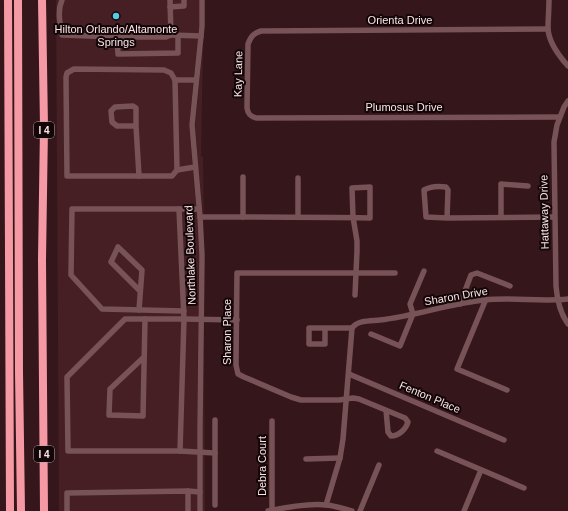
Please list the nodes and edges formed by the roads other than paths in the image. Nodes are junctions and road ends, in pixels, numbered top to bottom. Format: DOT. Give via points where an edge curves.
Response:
graph roads {
  1 [pos="8,0"];
  2 [pos="18,0"];
  3 [pos="42,0"];
  4 [pos="62,0"];
  5 [pos="170,0"];
  6 [pos="184,0"];
  7 [pos="202,0"];
  8 [pos="549,0"];
  9 [pos="170,7"];
  10 [pos="548,29"];
  11 [pos="171,35"];
  12 [pos="252,35"];
  13 [pos="178,36"];
  14 [pos="201,36"];
  15 [pos="117,37"];
  16 [pos="568,66"];
  17 [pos="175,80"];
  18 [pos="196,80"];
  19 [pos="568,101"];
  20 [pos="249,114"];
  21 [pos="559,117"];
  22 [pos="136,126"];
  23 [pos="195,167"];
  24 [pos="177,170"];
  25 [pos="139,176"];
  26 [pos="243,177"];
  27 [pos="298,178"];
  28 [pos="528,186"];
  29 [pos="179,209"];
  30 [pos="199,209"];
  31 [pos="200,217"];
  32 [pos="243,217"];
  33 [pos="298,217"];
  34 [pos="353,217"];
  35 [pos="554,217"];
  36 [pos="447,218"];
  37 [pos="501,218"];
  38 [pos="424,270"];
  39 [pos="356,272"];
  40 [pos="395,273"];
  41 [pos="510,286"];
  42 [pos="140,291"];
  43 [pos="355,294"];
  44 [pos="486,299"];
  45 [pos="557,299"];
  46 [pos="568,299"];
  47 [pos="460,304"];
  48 [pos="139,310"];
  49 [pos="184,311"];
  50 [pos="413,314"];
  51 [pos="145,319"];
  52 [pos="184,319"];
  53 [pos="201,320"];
  54 [pos="237,320"];
  55 [pos="568,324"];
  56 [pos="325,328"];
  57 [pos="352,328"];
  58 [pos="371,334"];
  59 [pos="144,357"];
  60 [pos="349,374"];
  61 [pos="507,390"];
  62 [pos="346,398"];
  63 [pos="386,410"];
  64 [pos="215,420"];
  65 [pos="272,421"];
  66 [pos="504,440"];
  67 [pos="180,451"];
  68 [pos="437,451"];
  69 [pos="200,453"];
  70 [pos="215,453"];
  71 [pos="306,458"];
  72 [pos="340,458"];
  73 [pos="379,466"];
  74 [pos="481,470"];
  75 [pos="524,488"];
  76 [pos="188,491"];
  77 [pos="200,492"];
  78 [pos="326,505"];
  79 [pos="215,506"];
  80 [pos="302,508"];
  81 [pos="10,511"];
  82 [pos="21,511"];
  83 [pos="44,511"];
  84 [pos="67,511"];
  85 [pos="188,511"];
  86 [pos="200,511"];
  87 [pos="270,511"];
  88 [pos="352,511"];
  89 [pos="360,511"];
  90 [pos="464,511"];
  1 -- 81 [label="highway"];
  2 -- 82 [label="highway"];
  3 -- 83 [label="highway, I 4"];
  4 -- 15 [label="street" via="59,19 62,35"];
  5 -- 9 [label="street"];
  6 -- 9 [label="street" via="184,6"];
  7 -- 14 [label="street, Northlake Boulevard"];
  8 -- 10 [label="street"];
  9 -- 11 [label="street"];
  10 -- 12 [label="street, Orienta Drive" via="261,31"];
  10 -- 16 [label="street" via="554,47"];
  11 -- 13 [label="street"];
  11 -- 15 [label="street"];
  12 -- 20 [label="street, Kay Lane" via="248,44"];
  13 -- 14 [label="street"];
  13 -- 15 [label="street" via="178,53 118,54"];
  14 -- 18 [label="street, Northlake Boulevard"];
  17 -- 18 [label="street"];
  17 -- 24 [label="street"];
  17 -- 25 [label="street" via="171,73 164,70 74,69 67,73 67,176"];
  18 -- 23 [label="street, Northlake Boulevard" via="192,125"];
  19 -- 21 [label="street, Hattaway Drive"];
  20 -- 21 [label="street, Plumosus Drive" via="256,118"];
  21 -- 35 [label="street, Hattaway Drive" via="554,147"];
  22 -- 22 [label="street" via="117,126 112,122 111,111 115,106 133,106 136,108"];
  22 -- 25 [label="street"];
  23 -- 24 [label="street"];
  23 -- 30 [label="street, Northlake Boulevard"];
  24 -- 25 [label="street" via="172,176"];
  26 -- 32 [label="street"];
  27 -- 33 [label="street"];
  28 -- 37 [label="street" via="501,184"];
  29 -- 30 [label="street"];
  29 -- 48 [label="street" via="72,209 71,275 102,309"];
  29 -- 49 [label="street"];
  30 -- 31 [label="street, Northlake Boulevard"];
  31 -- 32 [label="street"];
  31 -- 53 [label="street, Northlake Boulevard"];
  32 -- 33 [label="street"];
  33 -- 34 [label="street"];
  34 -- 34 [label="street" via="352,188 370,187 370,218"];
  34 -- 39 [label="street" via="357,242"];
  35 -- 37 [label="street"];
  35 -- 45 [label="street, Hattaway Drive"];
  36 -- 36 [label="street" via="426,217 424,190 446,187"];
  36 -- 37 [label="street"];
  38 -- 50 [label="street" via="410,304"];
  39 -- 40 [label="street"];
  39 -- 43 [label="street"];
  39 -- 54 [label="street, Sharon Place" via="237,273"];
  41 -- 47 [label="street" via="477,273 471,275"];
  42 -- 42 [label="street" via="142,270 118,247 111,262"];
  42 -- 48 [label="street"];
  44 -- 45 [label="street, Sharon Drive"];
  44 -- 47 [label="street, Sharon Drive"];
  44 -- 61 [label="street" via="457,369"];
  45 -- 46 [label="street, Sharon Drive"];
  45 -- 55 [label="street, Hattaway Drive"];
  47 -- 50 [label="street, Sharon Drive"];
  48 -- 49 [label="street"];
  49 -- 52 [label="street"];
  50 -- 57 [label="street, Sharon Drive" via="359,322"];
  50 -- 58 [label="street" via="400,346"];
  51 -- 52 [label="street"];
  51 -- 59 [label="street"];
  51 -- 67 [label="street" via="125,320 67,377 68,451"];
  52 -- 53 [label="street"];
  52 -- 67 [label="street"];
  53 -- 54 [label="street"];
  53 -- 69 [label="street, Northlake Boulevard"];
  54 -- 62 [label="street, Sharon Place" via="238,374 301,400"];
  56 -- 57 [label="street"];
  57 -- 60 [label="street"];
  59 -- 59 [label="street" via="143,416 109,415 110,389"];
  60 -- 62 [label="street"];
  60 -- 66 [label="street, Fenton Place"];
  62 -- 63 [label="street" via="359,399"];
  62 -- 72 [label="street"];
  63 -- 63 [label="street" via="405,418 408,422 396,436 391,436 388,432"];
  64 -- 70 [label="street"];
  65 -- 87 [label="street, Debra Court"];
  67 -- 69 [label="street"];
  68 -- 74 [label="street"];
  69 -- 70 [label="street"];
  69 -- 77 [label="street, Northlake Boulevard"];
  70 -- 79 [label="street"];
  71 -- 72 [label="street"];
  72 -- 78 [label="street"];
  73 -- 89 [label="street"];
  74 -- 75 [label="street"];
  74 -- 90 [label="street"];
  76 -- 77 [label="street"];
  76 -- 84 [label="street" via="67,493"];
  76 -- 85 [label="street"];
  77 -- 86 [label="street, Northlake Boulevard"];
  78 -- 80 [label="street"];
  78 -- 88 [label="street"];
  80 -- 87 [label="street"];
}
